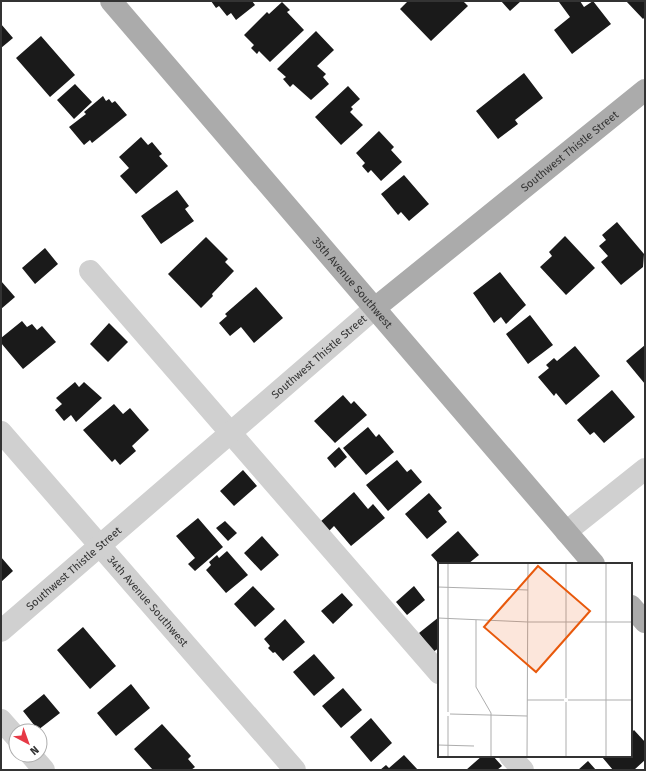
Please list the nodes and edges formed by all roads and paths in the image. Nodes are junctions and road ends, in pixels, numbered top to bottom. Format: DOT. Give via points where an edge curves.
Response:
graph roads {
  1 [pos="111,1"];
  2 [pos="645,90"];
  3 [pos="90,271"];
  4 [pos="375,308"];
  5 [pos="1,432"];
  6 [pos="231,433"];
  7 [pos="645,469"];
  8 [pos="566,532"];
  9 [pos="101,545"];
  10 [pos="593,563"];
  11 [pos="632,607"];
  12 [pos="645,622"];
  13 [pos="1,631"];
  14 [pos="438,673"];
  15 [pos="1,720"];
  16 [pos="8,728"];
  17 [pos="511,757"];
  18 [pos="295,770"];
  19 [pos="523,770"];
  1 -- 4 [label="main road, 35th Avenue Southwest"];
  2 -- 4 [label="main road, Southwest Thistle Street"];
  3 -- 6 [label="street"];
  4 -- 6 [label="street, Southwest Thistle Street"];
  4 -- 8 [label="main road, 35th Avenue Southwest"];
  5 -- 9 [label="street, 34th Avenue Southwest"];
  6 -- 9 [label="street, Southwest Thistle Street"];
  6 -- 14 [label="street"];
  7 -- 8 [label="street"];
  8 -- 10 [label="main road, 35th Avenue Southwest"];
  9 -- 13 [label="street, Southwest Thistle Street"];
  9 -- 18 [label="street, 34th Avenue Southwest"];
  11 -- 12 [label="main road"];
  15 -- 16 [label="street"];
  17 -- 19 [label="street"];
}
